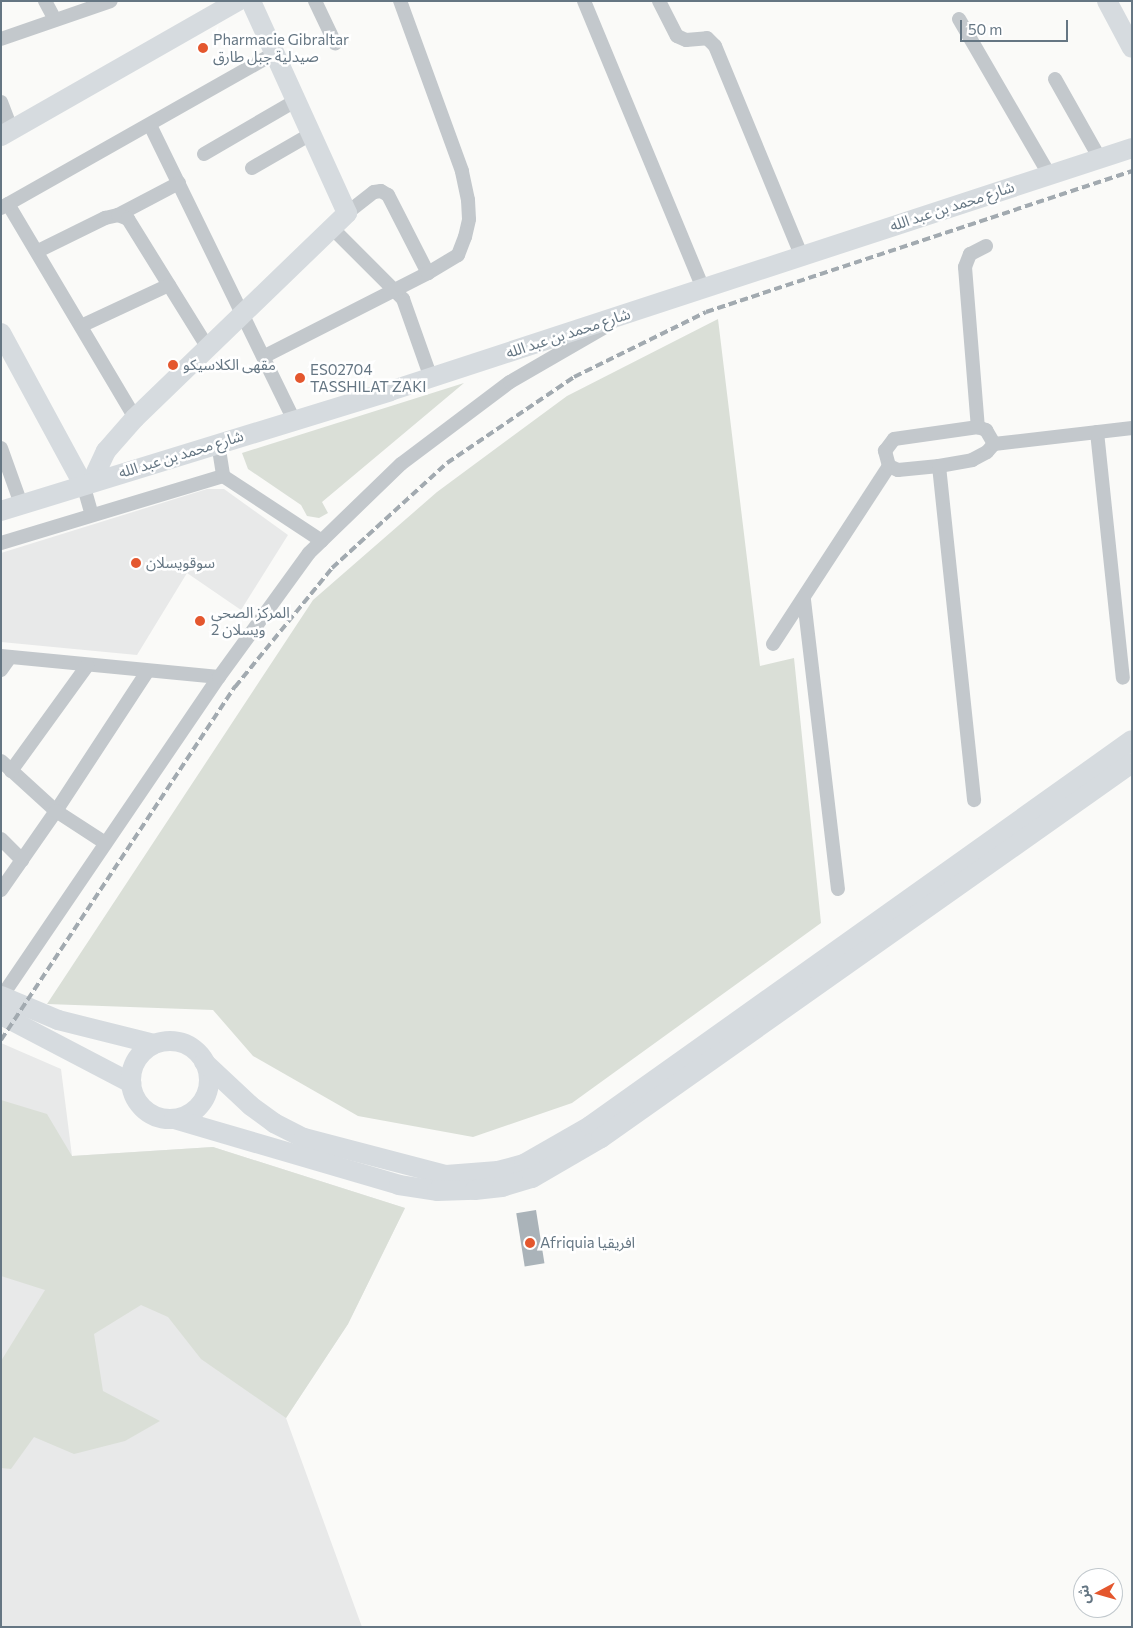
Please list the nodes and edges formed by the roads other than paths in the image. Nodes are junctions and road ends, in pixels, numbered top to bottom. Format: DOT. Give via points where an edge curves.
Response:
graph roads {
  1 [pos="45,1"];
  2 [pos="111,1"];
  3 [pos="238,1"];
  4 [pos="251,1"];
  5 [pos="315,1"];
  6 [pos="400,1"];
  7 [pos="584,1"];
  8 [pos="659,1"];
  9 [pos="1107,1"];
  10 [pos="958,19"];
  11 [pos="55,20"];
  12 [pos="1,39"];
  13 [pos="335,43"];
  14 [pos="1132,48"];
  15 [pos="275,53"];
  16 [pos="1055,79"];
  17 [pos="296,101"];
  18 [pos="1,102"];
  19 [pos="150,125"];
  20 [pos="7,133"];
  21 [pos="311,134"];
  22 [pos="1132,148"];
  23 [pos="204,154"];
  24 [pos="1100,160"];
  25 [pos="252,168"];
  26 [pos="1050,176"];
  27 [pos="179,183"];
  28 [pos="5,206"];
  29 [pos="347,213"];
  30 [pos="118,215"];
  31 [pos="331,227"];
  32 [pos="986,246"];
  33 [pos="38,251"];
  34 [pos="801,255"];
  35 [pos="428,273"];
  36 [pos="169,285"];
  37 [pos="703,288"];
  38 [pos="395,290"];
  39 [pos="632,311"];
  40 [pos="244,312"];
  41 [pos="81,326"];
  42 [pos="1,333"];
  43 [pos="208,348"];
  44 [pos="265,356"];
  45 [pos="431,378"];
  46 [pos="136,418"];
  47 [pos="294,420"];
  48 [pos="978,428"];
  49 [pos="1132,428"];
  50 [pos="1097,432"];
  51 [pos="218,443"];
  52 [pos="994,444"];
  53 [pos="1,448"];
  54 [pos="890,466"];
  55 [pos="939,466"];
  56 [pos="223,476"];
  57 [pos="87,483"];
  58 [pos="21,504"];
  59 [pos="1,511"];
  60 [pos="92,515"];
  61 [pos="322,540"];
  62 [pos="1,543"];
  63 [pos="804,600"];
  64 [pos="773,644"];
  65 [pos="6,656"];
  66 [pos="87,666"];
  67 [pos="1,670"];
  68 [pos="147,672"];
  69 [pos="219,678"];
  70 [pos="1123,678"];
  71 [pos="1132,740"];
  72 [pos="1132,763"];
  73 [pos="6,766"];
  74 [pos="974,800"];
  75 [pos="56,810"];
  76 [pos="1,839"];
  77 [pos="105,843"];
  78 [pos="22,860"];
  79 [pos="838,889"];
  80 [pos="1,890"];
  81 [pos="2,996"];
  82 [pos="1,1015"];
  83 [pos="154,1044"];
  84 [pos="204,1062"];
  85 [pos="131,1083"];
  86 [pos="174,1118"];
  1 -- 11 [label="street"];
  2 -- 11 [label="street"];
  3 -- 20 [label="street"];
  4 -- 15 [label="street"];
  5 -- 13 [label="street"];
  6 -- 35 [label="street" via="459,162 468,200 469,219 458,255"];
  7 -- 37 [label="street"];
  8 -- 34 [label="street" via="677,36 686,40 707,38 715,46"];
  9 -- 14 [label="street"];
  10 -- 26 [label="street"];
  11 -- 12 [label="street"];
  15 -- 17 [label="street"];
  15 -- 19 [label="street"];
  16 -- 24 [label="street"];
  17 -- 21 [label="street"];
  17 -- 23 [label="street"];
  18 -- 20 [label="street"];
  19 -- 27 [label="street"];
  19 -- 28 [label="street"];
  21 -- 25 [label="street"];
  21 -- 29 [label="street"];
  22 -- 24 [label="street, شارع محمد بن عبد الله"];
  24 -- 26 [label="street, شارع محمد بن عبد الله"];
  26 -- 34 [label="street, شارع محمد بن عبد الله"];
  27 -- 30 [label="street"];
  27 -- 40 [label="street"];
  28 -- 33 [label="street"];
  29 -- 31 [label="street"];
  29 -- 35 [label="street" via="374,192 382,191 388,195"];
  30 -- 33 [label="street"];
  30 -- 36 [label="street" via="128,219"];
  31 -- 38 [label="street"];
  31 -- 40 [label="street"];
  32 -- 48 [label="street" via="970,254 965,267"];
  33 -- 41 [label="street"];
  34 -- 37 [label="street, شارع محمد بن عبد الله"];
  35 -- 38 [label="street"];
  36 -- 41 [label="street"];
  36 -- 43 [label="street"];
  37 -- 39 [label="street, شارع محمد بن عبد الله"];
  38 -- 44 [label="street"];
  38 -- 45 [label="street" via="410,312"];
  39 -- 45 [label="street, شارع محمد بن عبد الله"];
  39 -- 61 [label="street" via="510,382 401,464"];
  40 -- 43 [label="street"];
  40 -- 44 [label="street"];
  41 -- 46 [label="street"];
  42 -- 57 [label="street"];
  43 -- 46 [label="street"];
  44 -- 47 [label="street"];
  45 -- 47 [label="street, شارع محمد بن عبد الله"];
  46 -- 57 [label="street" via="106,451"];
  47 -- 51 [label="street, شارع محمد بن عبد الله"];
  48 -- 52 [label="street" via="986,430"];
  48 -- 54 [label="street" via="894,439 885,451"];
  49 -- 50 [label="street"];
  50 -- 52 [label="street"];
  50 -- 70 [label="street"];
  51 -- 56 [label="street"];
  51 -- 57 [label="street, شارع محمد بن عبد الله"];
  52 -- 55 [label="street" via="972,460"];
  53 -- 58 [label="street"];
  54 -- 55 [label="street" via="898,470"];
  54 -- 63 [label="street"];
  55 -- 74 [label="street"];
  56 -- 60 [label="street"];
  56 -- 61 [label="street"];
  57 -- 58 [label="street, شارع محمد بن عبد الله"];
  57 -- 60 [label="street"];
  58 -- 59 [label="street, شارع محمد بن عبد الله"];
  60 -- 62 [label="street"];
  61 -- 69 [label="street"];
  63 -- 64 [label="street"];
  63 -- 79 [label="street"];
  65 -- 66 [label="street"];
  65 -- 67 [label="street"];
  66 -- 68 [label="street"];
  66 -- 73 [label="street"];
  68 -- 69 [label="street"];
  68 -- 75 [label="street"];
  69 -- 77 [label="street"];
  71 -- 84 [label="street" via="590,1126 524,1164 498,1171 446,1175 304,1138 251,1106"];
  72 -- 86 [label="street" via="601,1138 532,1178 502,1187 475,1190 436,1190 399,1184"];
  73 -- 75 [label="street"];
  75 -- 77 [label="street"];
  75 -- 78 [label="street"];
  76 -- 78 [label="street"];
  77 -- 81 [label="street"];
  78 -- 80 [label="street"];
  81 -- 83 [label="street" via="58,1020"];
  82 -- 85 [label="street"];
  83 -- 84 [label="street" via="166,1041 188,1045"];
  83 -- 85 [label="street" via="136,1060"];
  84 -- 86 [label="street" via="208,1074 204,1098 186,1115"];
  85 -- 86 [label="street" via="134,1096 149,1113"];
}
